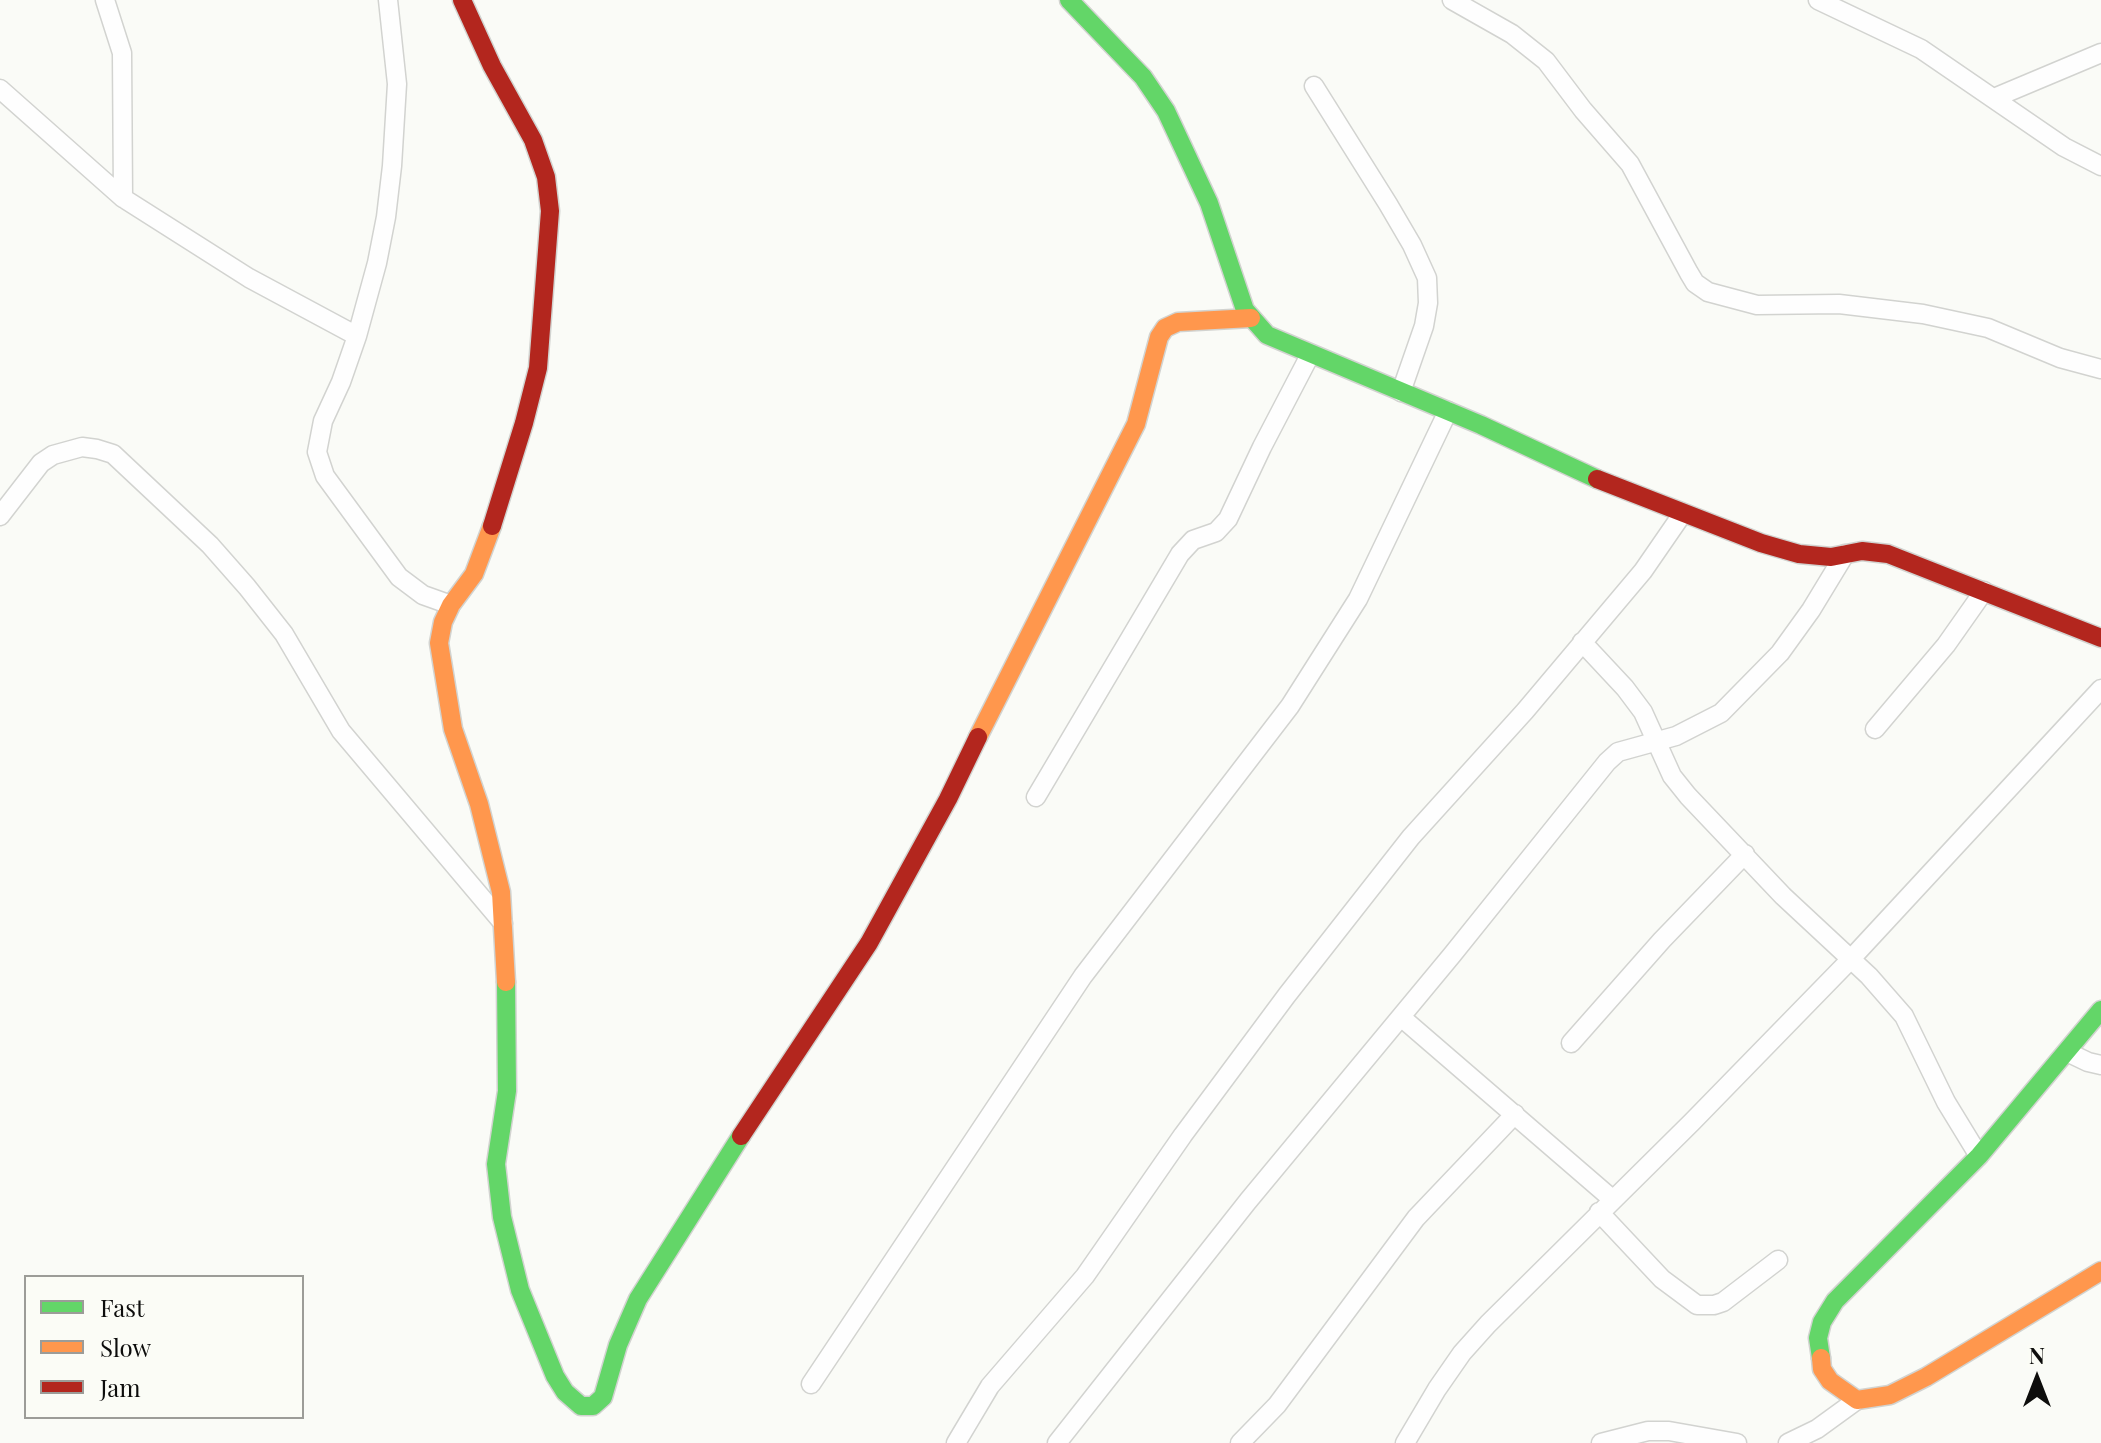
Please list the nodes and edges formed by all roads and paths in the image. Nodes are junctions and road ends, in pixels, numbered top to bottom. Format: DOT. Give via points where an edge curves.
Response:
graph roads {
  1 [pos="105,0"];
  2 [pos="388,0"];
  3 [pos="462,0"];
  4 [pos="1069,0"];
  5 [pos="1452,0"];
  6 [pos="1818,0"];
  7 [pos="2101,53"];
  8 [pos="1314,86"];
  9 [pos="0,89"];
  10 [pos="1994,98"];
  11 [pos="2101,166"];
  12 [pos="123,198"];
  13 [pos="1251,318"];
  14 [pos="357,336"];
  15 [pos="1310,355"];
  16 [pos="2101,369"];
  17 [pos="1401,392"];
  18 [pos="1448,411"];
  19 [pos="1683,513"];
  20 [pos="0,516"];
  21 [pos="1845,554"];
  22 [pos="1984,591"];
  23 [pos="451,605"];
  24 [pos="2101,638"];
  25 [pos="1582,642"];
  26 [pos="2101,689"];
  27 [pos="1875,729"];
  28 [pos="1657,741"];
  29 [pos="1036,797"];
  30 [pos="1745,854"];
  31 [pos="503,923"];
  32 [pos="1849,961"];
  33 [pos="2101,1010"];
  34 [pos="1401,1017"];
  35 [pos="1571,1043"];
  36 [pos="2067,1052"];
  37 [pos="2101,1065"];
  38 [pos="1515,1114"];
  39 [pos="1979,1156"];
  40 [pos="1606,1206"];
  41 [pos="1778,1260"];
  42 [pos="2100,1270"];
  43 [pos="811,1384"];
  44 [pos="1857,1400"];
  45 [pos="956,1443"];
  46 [pos="1057,1443"];
  47 [pos="1240,1443"];
  48 [pos="1405,1443"];
  49 [pos="1601,1443"];
  50 [pos="1737,1443"];
  51 [pos="1788,1443"];
  1 -- 12 [label="street" via="122,53"];
  2 -- 14 [label="street" via="397,84 392,166 377,263"];
  3 -- 23 [label="street" via="533,140 546,177 550,211 538,368 483,554"];
  4 -- 13 [label="street" via="1143,77 1166,111 1209,203"];
  5 -- 16 [label="street" via="1512,34 1546,61 1630,164 1695,283 1708,292 1757,305 1839,304 1923,314 1988,328"];
  6 -- 10 [label="street" via="1921,49"];
  7 -- 10 [label="street"];
  8 -- 17 [label="street" via="1427,278 1424,326"];
  9 -- 12 [label="street"];
  10 -- 11 [label="street"];
  12 -- 14 [label="street" via="249,278"];
  13 -- 15 [label="street" via="1267,335"];
  13 -- 31 [label="street" via="1178,322 1159,337 1136,424 948,799 861,956 638,1299 603,1397 593,1406 576,1403 555,1376 520,1290 502,1217 496,1164 507,1091"];
  14 -- 23 [label="street" via="323,421 319,465 399,577 423,595"];
  15 -- 17 [label="street"];
  15 -- 29 [label="street" via="1228,519 1180,554"];
  17 -- 18 [label="street"];
  18 -- 19 [label="street"];
  18 -- 43 [label="street" via="1358,599 1290,706 1083,976"];
  19 -- 21 [label="street" via="1799,554"];
  19 -- 25 [label="street" via="1643,571"];
  20 -- 31 [label="street" via="53,455 82,447 113,454 247,587 284,634 341,731"];
  21 -- 22 [label="street" via="1888,554"];
  21 -- 28 [label="street" via="1780,653 1721,713"];
  22 -- 24 [label="street"];
  22 -- 27 [label="street"];
  23 -- 31 [label="street" via="439,643 450,715 479,804"];
  25 -- 28 [label="street" via="1625,688"];
  25 -- 45 [label="street" via="1411,837 1287,995 1085,1276 990,1386"];
  26 -- 32 [label="street"];
  28 -- 30 [label="street" via="1672,776"];
  28 -- 34 [label="street" via="1618,752 1607,762"];
  30 -- 32 [label="street"];
  30 -- 35 [label="street"];
  32 -- 39 [label="street" via="1904,1016"];
  32 -- 40 [label="street"];
  33 -- 36 [label="street"];
  34 -- 38 [label="street"];
  34 -- 46 [label="street"];
  36 -- 37 [label="street"];
  36 -- 39 [label="street"];
  38 -- 40 [label="street"];
  38 -- 47 [label="street" via="1416,1218 1277,1405"];
  39 -- 44 [label="street" via="1835,1301 1822,1322 1822,1369"];
  40 -- 41 [label="street" via="1662,1279 1697,1305 1723,1302"];
  40 -- 48 [label="street" via="1462,1353"];
  42 -- 44 [label="street" via="1908,1387"];
  44 -- 51 [label="street"];
  49 -- 50 [label="street" via="1632,1433 1669,1431"];
}
